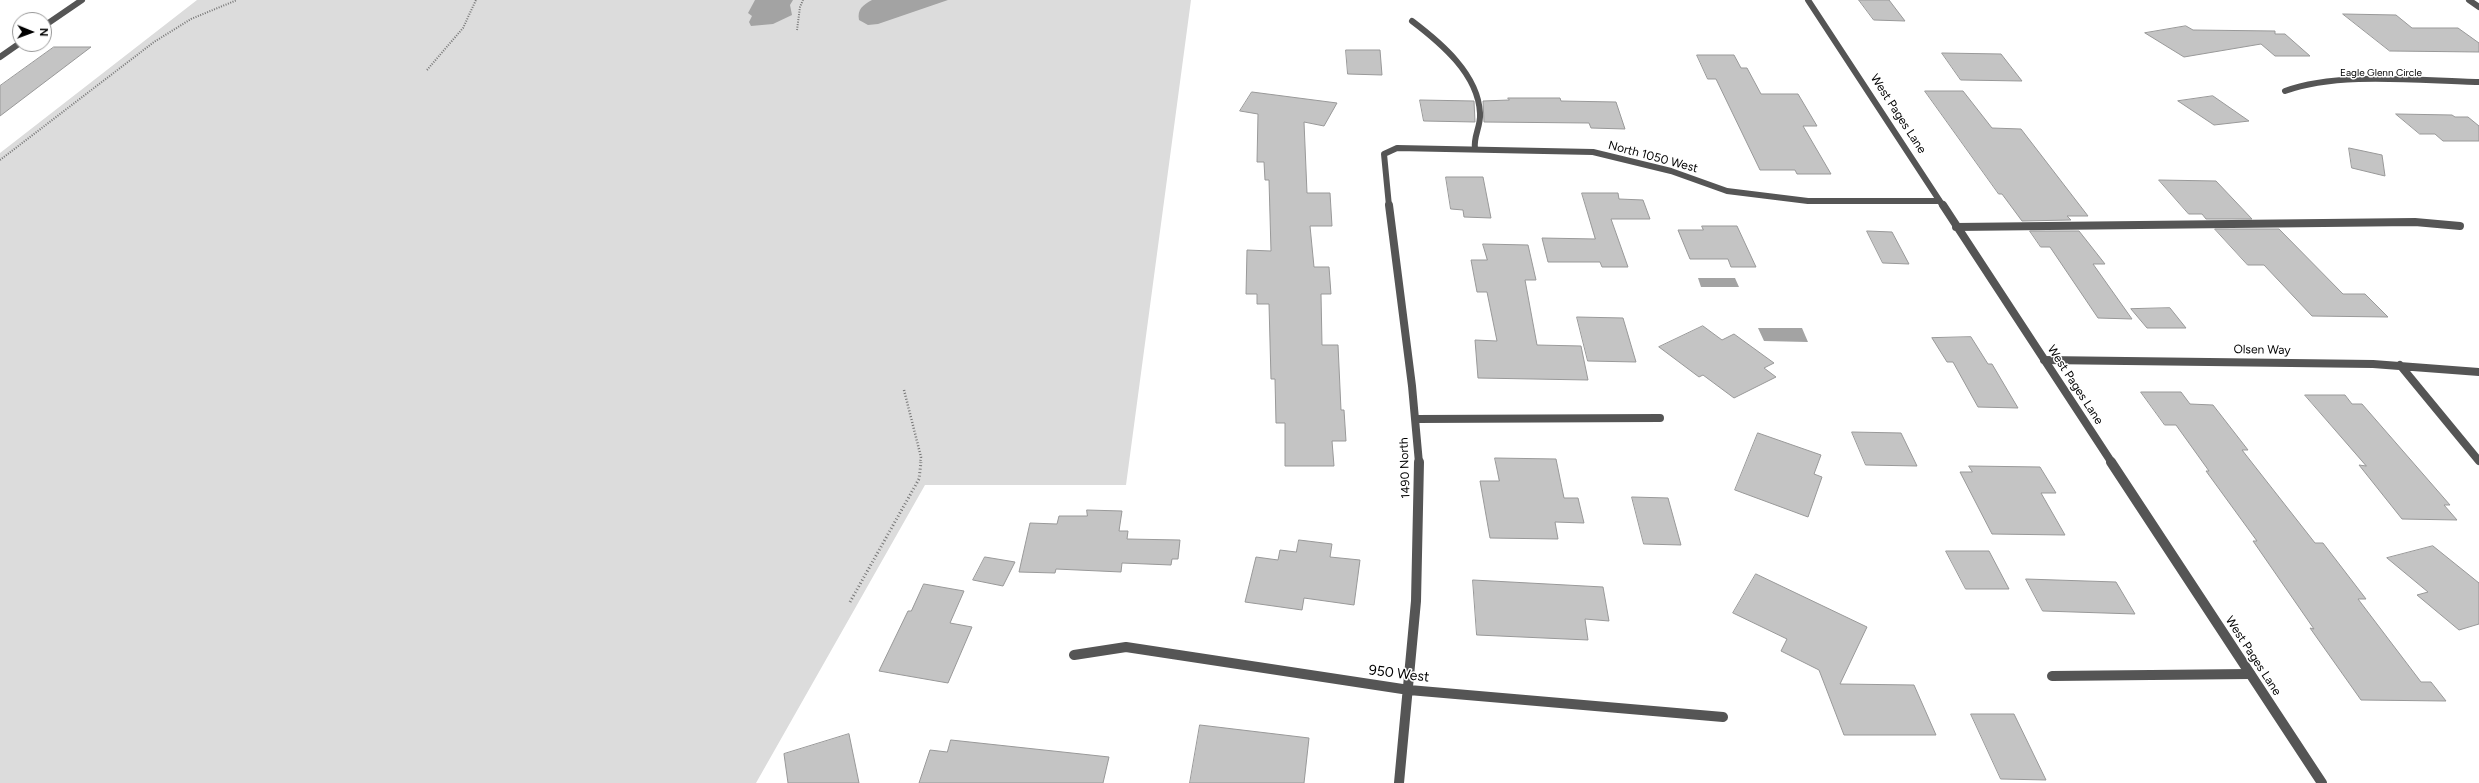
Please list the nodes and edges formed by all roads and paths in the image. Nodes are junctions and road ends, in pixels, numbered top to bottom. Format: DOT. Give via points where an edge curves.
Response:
graph roads {
  1 [pos="82,0"];
  2 [pos="236,0"];
  3 [pos="476,0"];
  4 [pos="803,0"];
  5 [pos="1808,0"];
  6 [pos="2468,0"];
  7 [pos="2479,7"];
  8 [pos="52,21"];
  9 [pos="1412,21"];
  10 [pos="797,30"];
  11 [pos="12,49"];
  12 [pos="0,57"];
  13 [pos="427,70"];
  14 [pos="2479,82"];
  15 [pos="2285,91"];
  16 [pos="1475,149"];
  17 [pos="1384,154"];
  18 [pos="0,160"];
  19 [pos="1939,201"];
  20 [pos="2460,226"];
  21 [pos="1956,227"];
  22 [pos="2044,360"];
  23 [pos="2400,365"];
  24 [pos="2479,372"];
  25 [pos="904,390"];
  26 [pos="1660,418"];
  27 [pos="1416,420"];
  28 [pos="2479,461"];
  29 [pos="850,602"];
  30 [pos="1074,655"];
  31 [pos="2250,674"];
  32 [pos="2052,676"];
  33 [pos="1409,690"];
  34 [pos="1723,716"];
  35 [pos="1399,783"];
  36 [pos="2322,783"];
  1 -- 8 [label="street"];
  2 -- 18 [label="path" via="191,19 154,42"];
  3 -- 13 [label="path" via="466,22"];
  4 -- 10 [label="path" via="799,5 800,22"];
  5 -- 19 [label="street, West Pages Lane"];
  6 -- 7 [label="street"];
  9 -- 16 [label="street" via="1442,44 1461,68 1475,92 1482,124 1473,140"];
  11 -- 12 [label="street"];
  14 -- 15 [label="street, Eagle Glenn Circle" via="2325,82 2294,86"];
  16 -- 17 [label="street, North 1050 West" via="1397,148"];
  16 -- 19 [label="street, North 1050 West" via="1593,152 1671,171 1727,191 1808,201"];
  17 -- 27 [label="street, 1490 North"];
  19 -- 21 [label="street, West Pages Lane"];
  20 -- 21 [label="street" via="2407,222"];
  21 -- 22 [label="street, West Pages Lane"];
  22 -- 23 [label="street, Olsen Way"];
  22 -- 31 [label="street, West Pages Lane"];
  23 -- 24 [label="street, Olsen Way"];
  23 -- 28 [label="street"];
  25 -- 29 [label="path" via="921,457 919,479"];
  26 -- 27 [label="street"];
  27 -- 33 [label="street, 1490 North" via="1419,533"];
  30 -- 33 [label="street, 950 West" via="1126,647"];
  31 -- 32 [label="street"];
  31 -- 36 [label="street, West Pages Lane"];
  33 -- 34 [label="street, 950 West"];
  33 -- 35 [label="street, 1490 North"];
}
